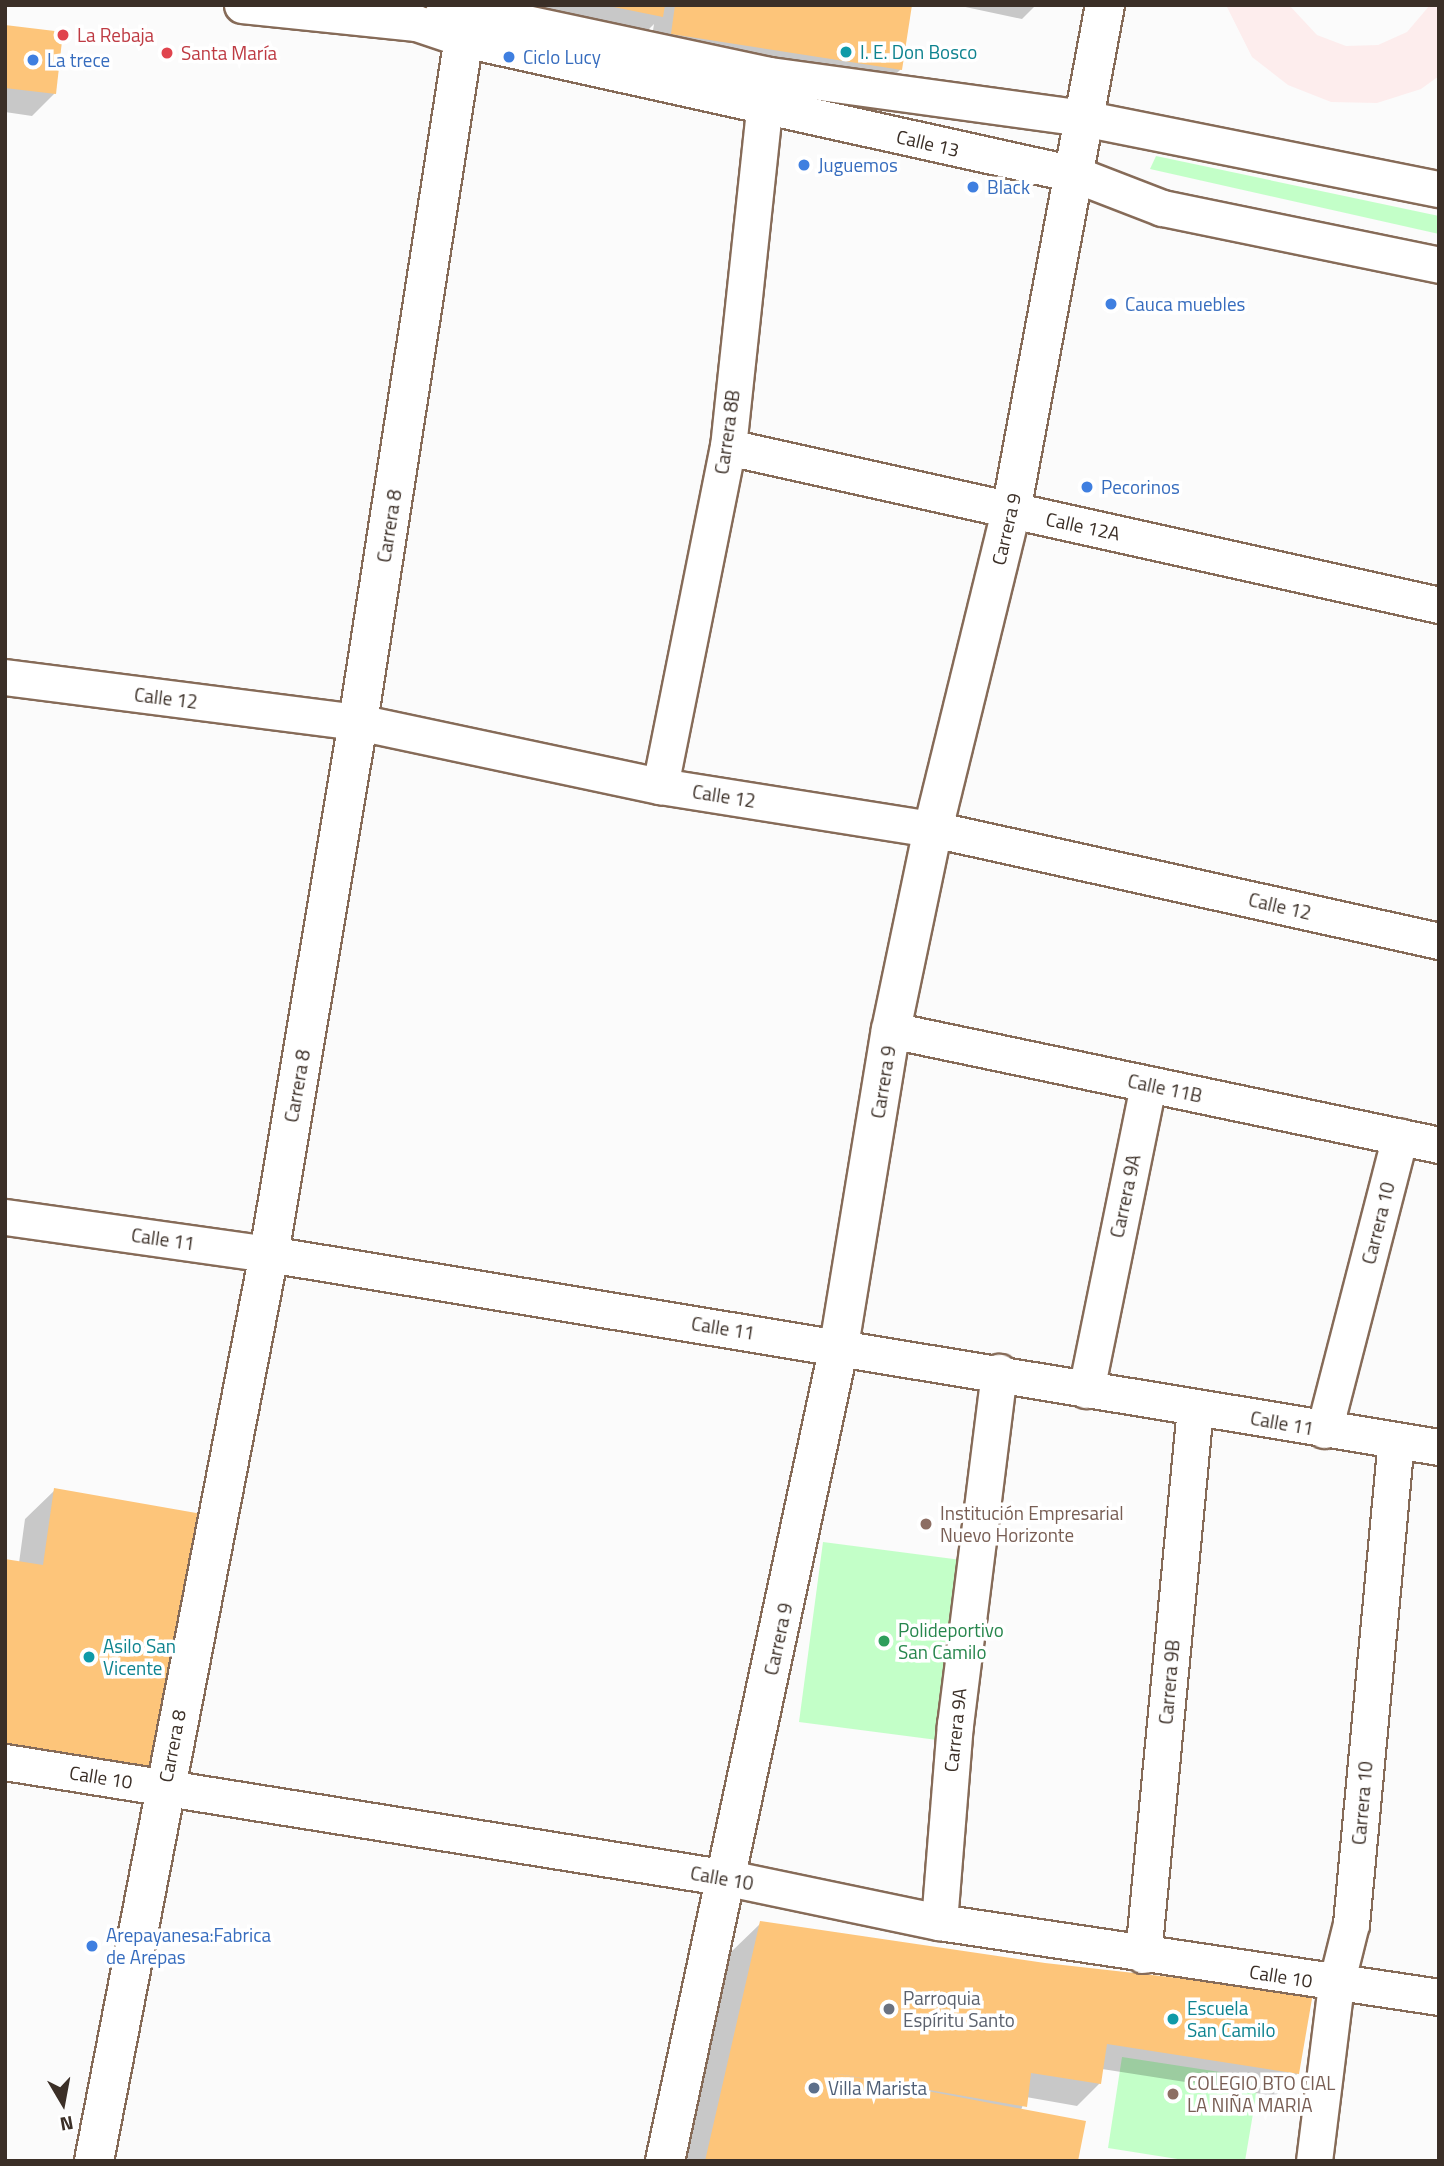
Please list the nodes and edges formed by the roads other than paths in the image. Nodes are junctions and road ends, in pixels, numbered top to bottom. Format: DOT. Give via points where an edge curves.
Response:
graph roads {
  1 [pos="242,5"];
  2 [pos="1105,5"];
  3 [pos="467,19"];
  4 [pos="766,91"];
  5 [pos="1083,118"];
  6 [pos="1074,174"];
  7 [pos="1439,189"];
  8 [pos="1439,265"];
  9 [pos="727,447"];
  10 [pos="1011,511"];
  11 [pos="1439,605"];
  12 [pos="5,677"];
  13 [pos="358,722"];
  14 [pos="660,786"];
  15 [pos="933,829"];
  16 [pos="1439,941"];
  17 [pos="891,1030"];
  18 [pos="1148,1084"];
  19 [pos="1400,1137"];
  20 [pos="1439,1144"];
  21 [pos="5,1217"];
  22 [pos="269,1254"];
  23 [pos="839,1346"];
  24 [pos="999,1372"];
  25 [pos="1086,1390"];
  26 [pos="1195,1408"];
  27 [pos="1324,1430"];
  28 [pos="1396,1443"];
  29 [pos="1439,1447"];
  30 [pos="5,1762"];
  31 [pos="164,1787"];
  32 [pos="728,1878"];
  33 [pos="939,1922"];
  34 [pos="1143,1955"];
  35 [pos="1336,1984"];
  36 [pos="1439,1997"];
  37 [pos="94,2161"];
  38 [pos="665,2161"];
  39 [pos="1314,2161"];
  1 -- 3 [label="street, Calle 13" via="416,23"];
  2 -- 5 [label="main road, Carrera 9"];
  3 -- 4 [label="street, Calle 13"];
  3 -- 13 [label="main road, Carrera 8"];
  4 -- 5 [label="street, Calle 13"];
  4 -- 6 [label="street, Calle 13"];
  4 -- 9 [label="street, Carrera 8B"];
  5 -- 6 [label="main road, Carrera 9"];
  5 -- 7 [label="street, Calle 13"];
  6 -- 8 [label="street, Calle 13" via="1162,208"];
  6 -- 10 [label="main road, Carrera 9"];
  9 -- 10 [label="street, Calle 12A"];
  9 -- 14 [label="street, Carrera 8B"];
  10 -- 11 [label="street, Calle 12A"];
  10 -- 15 [label="main road, Carrera 9"];
  12 -- 13 [label="street, Calle 12"];
  13 -- 14 [label="street, Calle 12"];
  13 -- 22 [label="main road, Carrera 8"];
  14 -- 15 [label="street, Calle 12"];
  15 -- 16 [label="street, Calle 12"];
  15 -- 17 [label="main road, Carrera 9"];
  17 -- 18 [label="street, Calle 11B"];
  17 -- 23 [label="main road, Carrera 9"];
  18 -- 19 [label="street, Calle 11B"];
  18 -- 25 [label="street, Carrera 9A"];
  19 -- 20 [label="street, Calle 11B"];
  19 -- 27 [label="street, Carrera 10"];
  21 -- 22 [label="street, Calle 11"];
  22 -- 23 [label="street, Calle 11"];
  22 -- 31 [label="main road, Carrera 8"];
  23 -- 24 [label="street, Calle 11"];
  23 -- 32 [label="main road, Carrera 9"];
  24 -- 25 [label="street, Calle 11"];
  24 -- 33 [label="street, Carrera 9A" via="955,1725"];
  25 -- 26 [label="street, Calle 11"];
  26 -- 27 [label="street, Calle 11"];
  26 -- 34 [label="street, Carrera 9B"];
  27 -- 28 [label="street, Calle 11"];
  28 -- 29 [label="street, Calle 11"];
  28 -- 35 [label="street, Carrera 10" via="1351,1924"];
  30 -- 31 [label="street, Calle 10"];
  31 -- 32 [label="street, Calle 10"];
  31 -- 37 [label="main road, Carrera 8"];
  32 -- 33 [label="street, Calle 10"];
  32 -- 38 [label="main road, Carrera 9"];
  33 -- 34 [label="street, Calle 10"];
  34 -- 35 [label="street, Calle 10"];
  35 -- 36 [label="street, Calle 10"];
  35 -- 39 [label="street, Carrera 10"];
}
